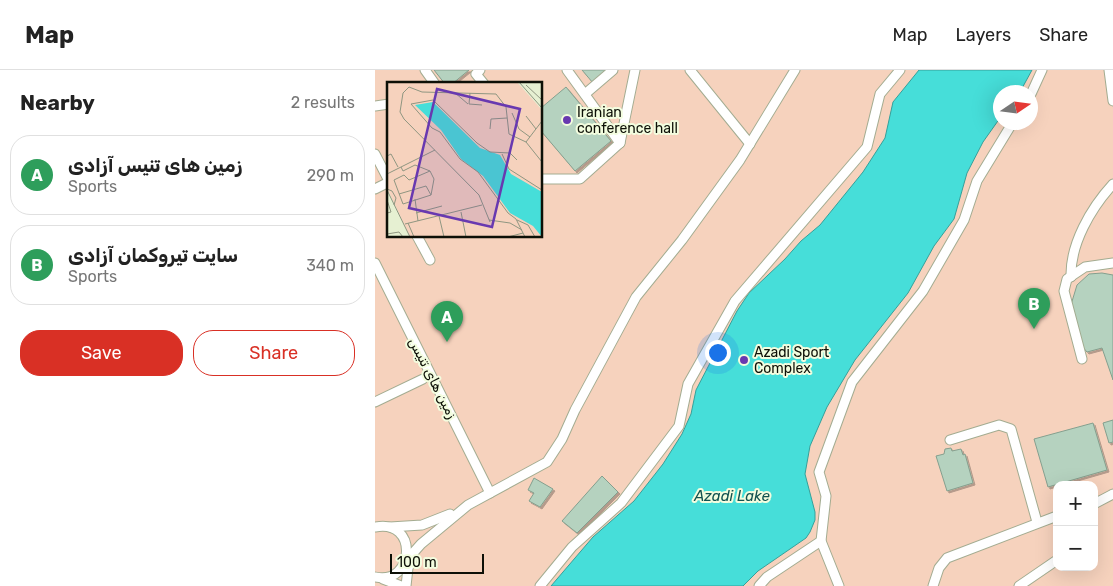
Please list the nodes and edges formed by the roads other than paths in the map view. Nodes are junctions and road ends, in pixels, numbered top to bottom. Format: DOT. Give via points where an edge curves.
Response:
graph roads {
  1 [pos="425,70"];
  2 [pos="480,70"];
  3 [pos="567,70"];
  4 [pos="613,70"];
  5 [pos="635,70"];
  6 [pos="690,70"];
  7 [pos="795,70"];
  8 [pos="900,70"];
  9 [pos="1042,70"];
  10 [pos="1109,70"];
  11 [pos="434,82"];
  12 [pos="482,82"];
  13 [pos="1035,85"];
  14 [pos="585,94"];
  15 [pos="1113,101"];
  16 [pos="1008,130"];
  17 [pos="620,142"];
  18 [pos="750,144"];
  19 [pos="375,154"];
  20 [pos="387,178"];
  21 [pos="543,180"];
  22 [pos="387,183"];
  23 [pos="1113,184"];
  24 [pos="375,189"];
  25 [pos="418,238"];
  26 [pos="430,260"];
  27 [pos="375,263"];
  28 [pos="1113,263"];
  29 [pos="1071,277"];
  30 [pos="1082,359"];
  31 [pos="423,379"];
  32 [pos="375,402"];
  33 [pos="950,440"];
  34 [pos="490,493"];
  35 [pos="1113,494"];
  36 [pos="1098,502"];
  37 [pos="468,505"];
  38 [pos="1053,517"];
  39 [pos="1037,522"];
  40 [pos="375,527"];
  41 [pos="389,527"];
  42 [pos="821,541"];
  43 [pos="417,549"];
  44 [pos="405,562"];
  45 [pos="1053,563"];
  46 [pos="377,577"];
  47 [pos="401,586"];
  48 [pos="406,586"];
  49 [pos="540,586"];
  50 [pos="759,586"];
  51 [pos="839,586"];
  52 [pos="933,586"];
  53 [pos="1019,586"];
  1 -- 11 [label="lane"];
  2 -- 12 [label="lane" via="476,74"];
  3 -- 14 [label="lane"];
  4 -- 14 [label="lane"];
  5 -- 17 [label="lane"];
  6 -- 18 [label="lane"];
  7 -- 18 [label="lane"];
  8 -- 49 [label="lane" via="881,94 867,147 735,301 689,384 679,426 621,503 573,547"];
  9 -- 13 [label="lane"];
  10 -- 15 [label="lane"];
  14 -- 17 [label="lane"];
  16 -- 42 [label="lane" via="977,181 964,220 923,292 852,382 819,472 826,496"];
  17 -- 21 [label="lane" via="580,179"];
  18 -- 34 [label="lane" via="682,240 636,297 547,462"];
  19 -- 20 [label="lane"];
  22 -- 24 [label="lane"];
  23 -- 29 [label="lane" via="1088,216 1071,264"];
  25 -- 26 [label="lane"];
  27 -- 34 [label="lane, زمین های تنیس"];
  28 -- 29 [label="lane" via="1085,267"];
  29 -- 30 [label="lane" via="1067,279 1064,291"];
  31 -- 32 [label="lane"];
  33 -- 39 [label="lane" via="999,425 1011,429"];
  34 -- 37 [label="lane"];
  35 -- 36 [label="lane"];
  37 -- 41 [label="lane" via="422,525"];
  37 -- 43 [label="lane"];
  38 -- 39 [label="lane"];
  39 -- 52 [label="lane" via="947,558 939,568"];
  40 -- 41 [label="lane"];
  41 -- 44 [label="lane" via="403,537 407,554"];
  42 -- 50 [label="lane" via="767,577"];
  42 -- 51 [label="lane"];
  43 -- 44 [label="lane"];
  43 -- 48 [label="lane" via="408,568"];
  44 -- 46 [label="lane" via="394,574"];
  45 -- 53 [label="lane"];
  46 -- 47 [label="lane"];
}
